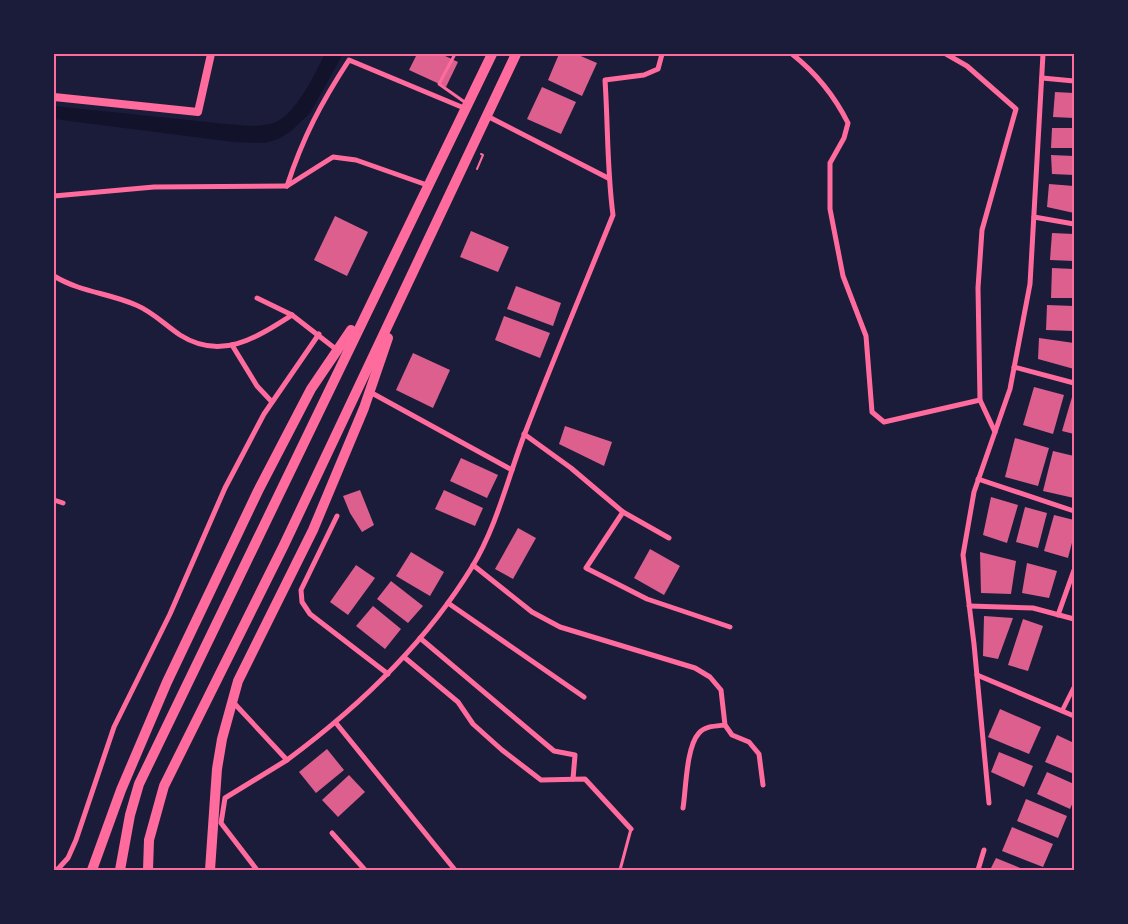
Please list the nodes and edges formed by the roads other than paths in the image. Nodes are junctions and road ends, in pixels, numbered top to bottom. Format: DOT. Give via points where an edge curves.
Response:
graph roads {
  1 [pos="211,54"];
  2 [pos="455,54"];
  3 [pos="492,54"];
  4 [pos="516,54"];
  5 [pos="662,54"];
  6 [pos="792,54"];
  7 [pos="946,54"];
  8 [pos="1042,54"];
  9 [pos="1042,78"];
  10 [pos="1074,81"];
  11 [pos="54,97"];
  12 [pos="465,106"];
  13 [pos="487,116"];
  14 [pos="608,178"];
  15 [pos="287,186"];
  16 [pos="427,186"];
  17 [pos="54,196"];
  18 [pos="1034,218"];
  19 [pos="1074,224"];
  20 [pos="54,276"];
  21 [pos="402,296"];
  22 [pos="257,298"];
  23 [pos="372,301"];
  24 [pos="292,315"];
  25 [pos="319,334"];
  26 [pos="232,345"];
  27 [pos="337,350"];
  28 [pos="1014,367"];
  29 [pos="1074,382"];
  30 [pos="370,392"];
  31 [pos="980,400"];
  32 [pos="272,402"];
  33 [pos="995,432"];
  34 [pos="524,434"];
  35 [pos="512,470"];
  36 [pos="978,480"];
  37 [pos="54,500"];
  38 [pos="63,503"];
  39 [pos="1074,511"];
  40 [pos="623,512"];
  41 [pos="337,516"];
  42 [pos="669,538"];
  43 [pos="473,565"];
  44 [pos="1074,570"];
  45 [pos="448,603"];
  46 [pos="969,606"];
  47 [pos="1058,614"];
  48 [pos="1074,619"];
  49 [pos="730,627"];
  50 [pos="420,638"];
  51 [pos="404,657"];
  52 [pos="388,674"];
  53 [pos="977,676"];
  54 [pos="1074,687"];
  55 [pos="584,697"];
  56 [pos="232,702"];
  57 [pos="1062,711"];
  58 [pos="1074,716"];
  59 [pos="336,723"];
  60 [pos="724,725"];
  61 [pos="287,760"];
  62 [pos="573,779"];
  63 [pos="763,785"];
  64 [pos="989,803"];
  65 [pos="683,808"];
  66 [pos="631,829"];
  67 [pos="332,833"];
  68 [pos="984,850"];
  69 [pos="57,870"];
  70 [pos="92,870"];
  71 [pos="120,870"];
  72 [pos="148,870"];
  73 [pos="210,870"];
  74 [pos="257,870"];
  75 [pos="365,870"];
  76 [pos="455,870"];
  77 [pos="620,870"];
  78 [pos="978,870"];
  1 -- 11 [label="street" via="198,112"];
  2 -- 12 [label="lane" via="439,84"];
  3 -- 12 [label="highway"];
  4 -- 13 [label="highway"];
  5 -- 14 [label="street" via="658,69 644,75 605,80 610,157"];
  6 -- 31 [label="street" via="812,70 837,100 848,123 844,138 830,163 830,209 843,276 866,336 872,412 884,422 894,421"];
  7 -- 31 [label="street" via="967,66 1016,109 982,230 978,288"];
  8 -- 9 [label="street"];
  9 -- 10 [label="street"];
  9 -- 18 [label="street"];
  12 -- 15 [label="street" via="349,60 321,103 300,146"];
  12 -- 16 [label="highway"];
  13 -- 14 [label="street"];
  13 -- 21 [label="highway"];
  14 -- 34 [label="street" via="613,215"];
  15 -- 16 [label="street" via="333,157 356,160"];
  15 -- 17 [label="street" via="154,187"];
  16 -- 23 [label="highway"];
  18 -- 19 [label="street"];
  18 -- 28 [label="street" via="1030,284"];
  20 -- 26 [label="street" via="68,285 146,309 194,343 213,347"];
  21 -- 30 [label="highway"];
  21 -- 72 [label="highway" via="164,786 150,840"];
  22 -- 24 [label="street"];
  23 -- 27 [label="highway"];
  23 -- 71 [label="highway" via="139,784"];
  24 -- 25 [label="street"];
  24 -- 26 [label="street" via="262,334"];
  25 -- 27 [label="street"];
  25 -- 32 [label="street"];
  26 -- 32 [label="street" via="257,386"];
  27 -- 70 [label="highway" via="289,431 167,682 120,790"];
  28 -- 29 [label="street"];
  28 -- 33 [label="street"];
  30 -- 35 [label="street"];
  30 -- 56 [label="highway" via="312,530 238,681"];
  31 -- 33 [label="street"];
  32 -- 69 [label="street" via="225,488 170,614 114,727 76,840 68,858"];
  33 -- 36 [label="street"];
  34 -- 35 [label="street"];
  34 -- 40 [label="street"];
  35 -- 43 [label="street" via="498,511"];
  36 -- 39 [label="street"];
  36 -- 46 [label="street" via="963,555"];
  37 -- 38 [label="street"];
  40 -- 42 [label="street"];
  40 -- 49 [label="street" via="586,568 647,599"];
  41 -- 52 [label="street" via="301,590 302,602 310,614"];
  43 -- 45 [label="street"];
  43 -- 60 [label="street" via="532,612 560,627 695,668 710,677 721,690"];
  44 -- 47 [label="street"];
  45 -- 50 [label="street"];
  45 -- 55 [label="street"];
  46 -- 47 [label="street" via="1033,608"];
  46 -- 53 [label="street"];
  47 -- 48 [label="street"];
  50 -- 51 [label="street"];
  50 -- 62 [label="street" via="554,751 574,755"];
  51 -- 52 [label="street"];
  51 -- 62 [label="street" via="458,702 473,724 494,744 541,780"];
  52 -- 59 [label="street"];
  53 -- 57 [label="street"];
  53 -- 64 [label="street"];
  54 -- 57 [label="street"];
  56 -- 61 [label="street"];
  56 -- 73 [label="highway" via="217,769"];
  57 -- 58 [label="street"];
  59 -- 61 [label="street"];
  59 -- 76 [label="street"];
  60 -- 63 [label="street" via="732,735 749,742 759,754"];
  60 -- 65 [label="street" via="706,728 698,734 690,756"];
  61 -- 74 [label="street" via="225,798 221,824"];
  62 -- 66 [label="street" via="585,779"];
  66 -- 77 [label="lane"];
  67 -- 75 [label="street"];
  68 -- 78 [label="street"];
}
